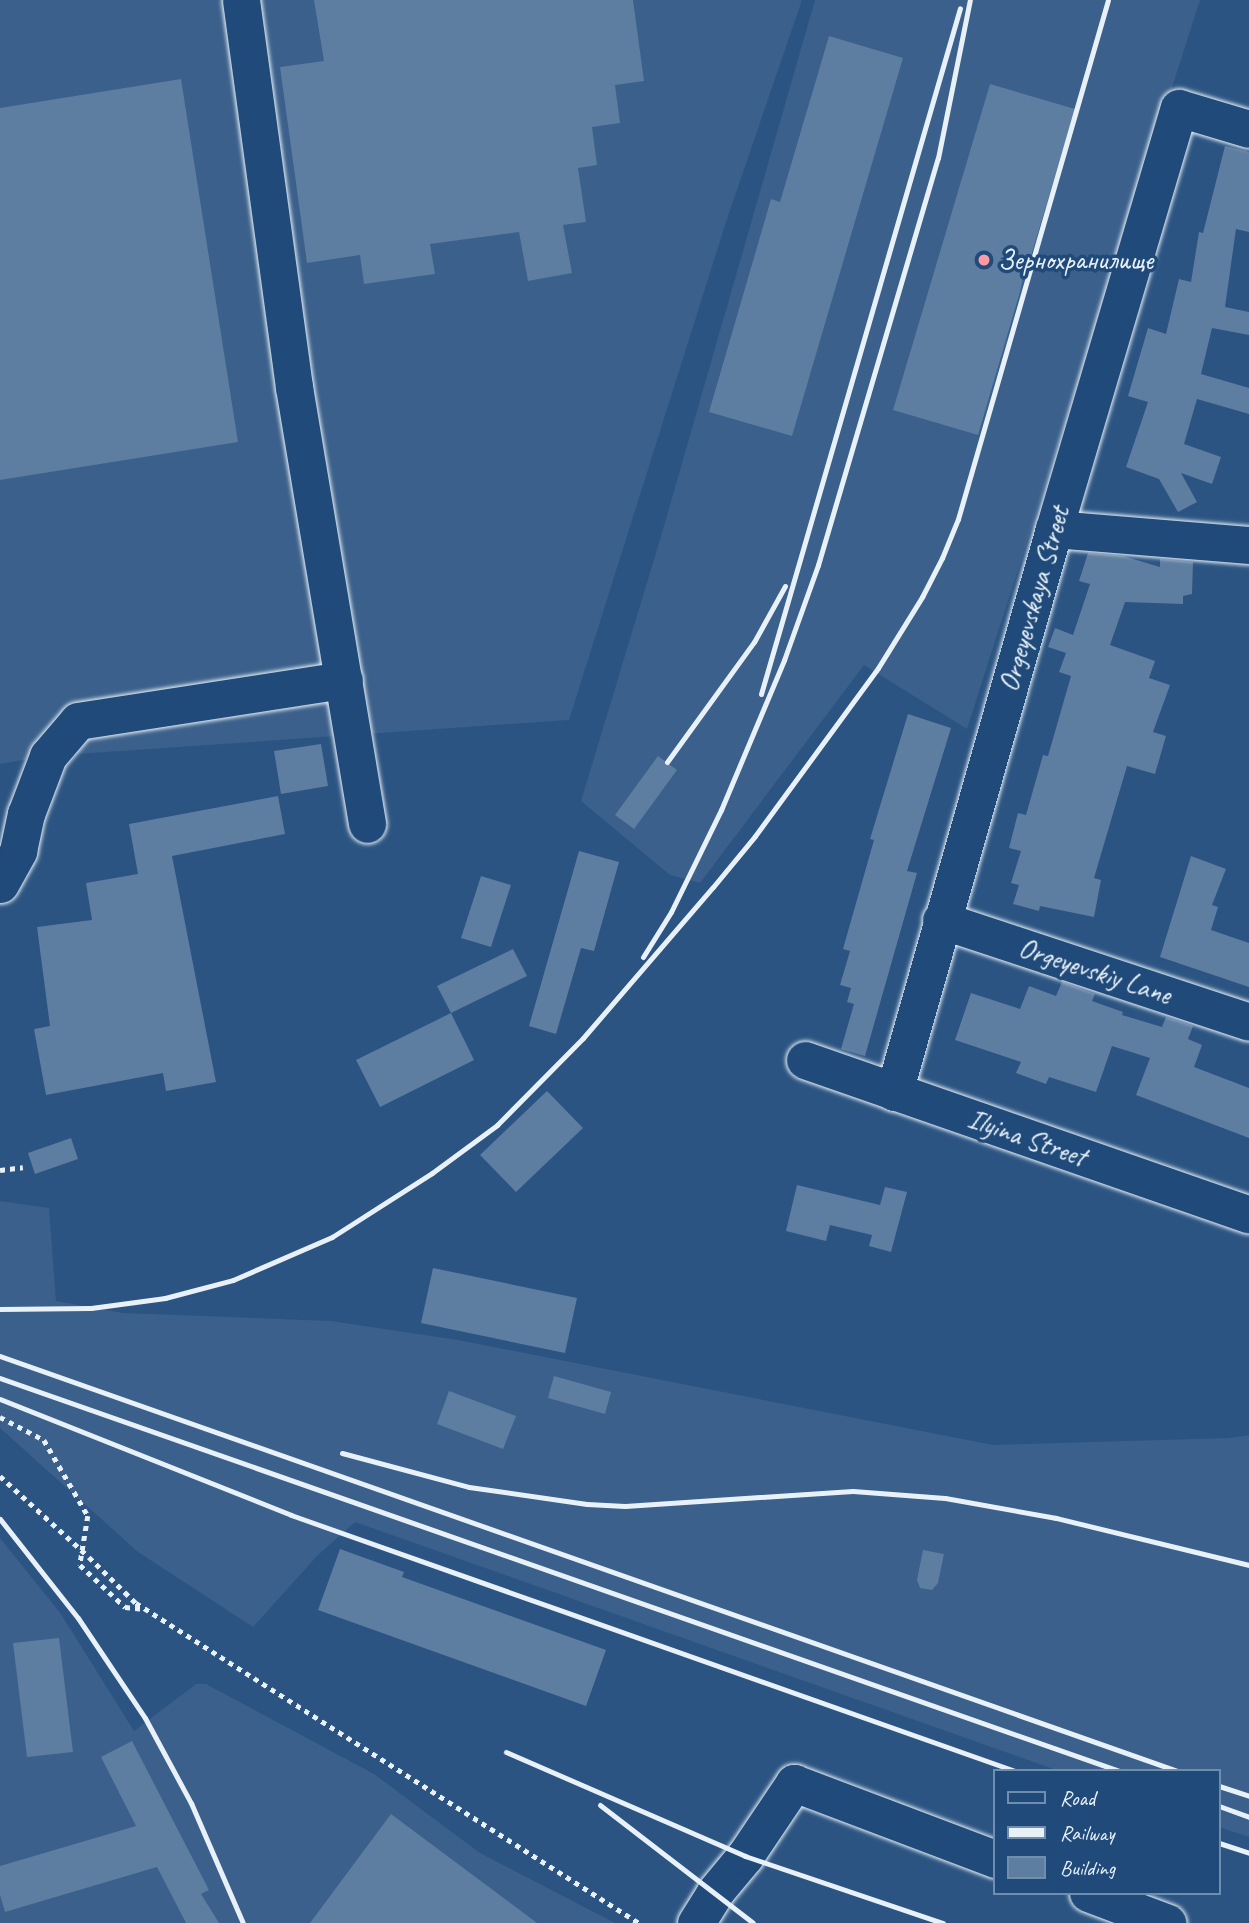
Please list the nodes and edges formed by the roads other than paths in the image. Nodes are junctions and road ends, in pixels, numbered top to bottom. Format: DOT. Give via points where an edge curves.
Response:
graph roads {
  1 [pos="241,0"];
  2 [pos="1249,129"];
  3 [pos="1054,529"];
  4 [pos="1249,545"];
  5 [pos="344,680"];
  6 [pos="367,824"];
  7 [pos="0,884"];
  8 [pos="941,920"];
  9 [pos="1249,1022"];
  10 [pos="805,1060"];
  11 [pos="894,1092"];
  12 [pos="1249,1215"];
  13 [pos="993,1857"];
  14 [pos="1093,1895"];
  15 [pos="696,1923"];
  16 [pos="1168,1923"];
  1 -- 5 [label="street" via="294,387"];
  2 -- 3 [label="street, Orgeyevskaya Street" via="1179,108"];
  3 -- 4 [label="street"];
  3 -- 8 [label="street, Orgeyevskaya Street"];
  5 -- 6 [label="street"];
  5 -- 7 [label="street" via="79,721 48,757 26,814 18,851"];
  8 -- 9 [label="street, Orgeyevskiy Lane"];
  8 -- 11 [label="street, Orgeyevskaya Street"];
  10 -- 11 [label="street, Ilyina Street"];
  11 -- 12 [label="street, Ilyina Street"];
  13 -- 15 [label="street" via="794,1783"];
  14 -- 16 [label="street"];
}
